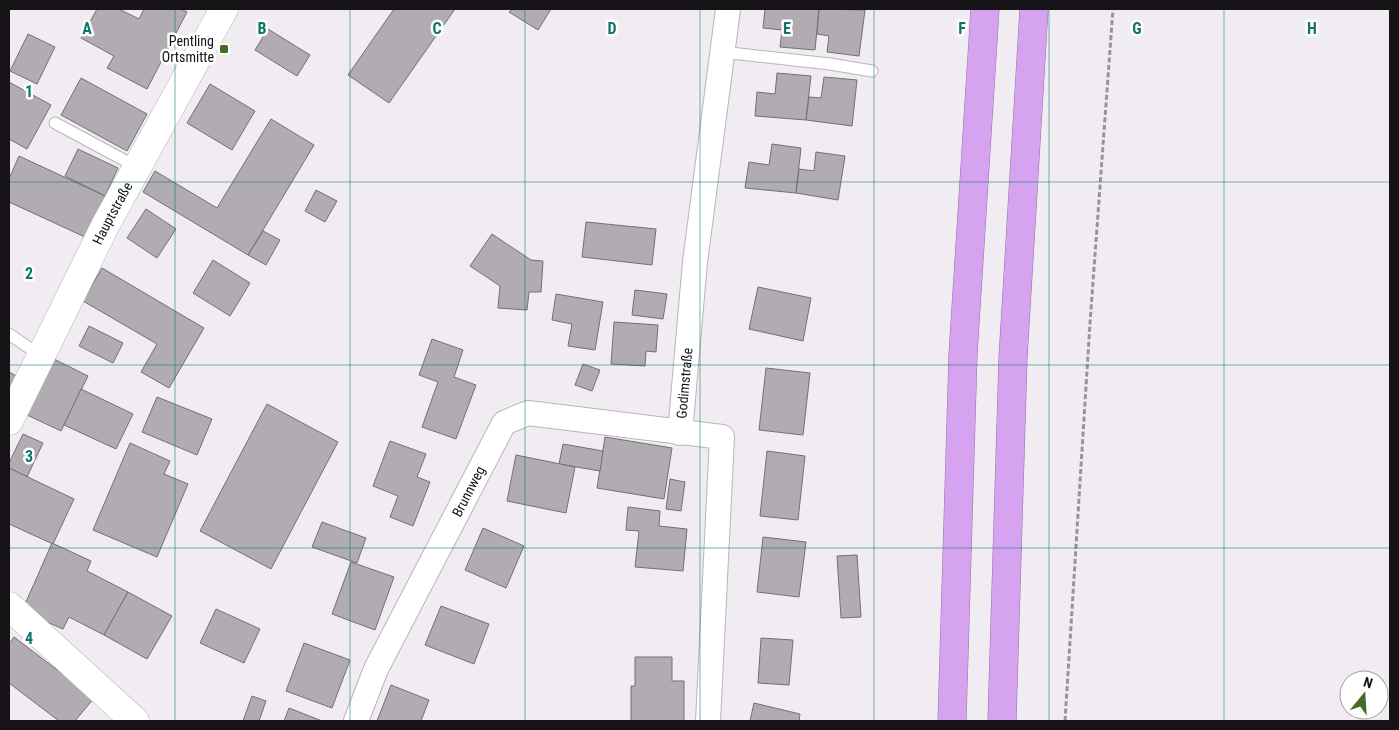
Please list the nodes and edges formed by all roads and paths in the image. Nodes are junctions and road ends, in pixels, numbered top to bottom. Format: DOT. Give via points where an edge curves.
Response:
graph roads {
  1 [pos="224,9"];
  2 [pos="728,9"];
  3 [pos="985,9"];
  4 [pos="1034,9"];
  5 [pos="1113,9"];
  6 [pos="722,52"];
  7 [pos="872,72"];
  8 [pos="55,123"];
  9 [pos="137,167"];
  10 [pos="9,334"];
  11 [pos="41,356"];
  12 [pos="9,421"];
  13 [pos="680,433"];
  14 [pos="9,606"];
  15 [pos="134,721"];
  16 [pos="356,721"];
  17 [pos="708,721"];
  18 [pos="952,721"];
  19 [pos="1002,721"];
  20 [pos="1065,721"];
  1 -- 9 [label="street, Hauptstraße"];
  2 -- 6 [label="street, Godimstraße"];
  3 -- 18 [label="highway" via="963,354"];
  4 -- 19 [label="highway" via="1013,358"];
  5 -- 20 [label="path"];
  6 -- 7 [label="lane"];
  6 -- 13 [label="street, Godimstraße" via="694,262"];
  8 -- 9 [label="lane"];
  9 -- 11 [label="street, Hauptstraße"];
  10 -- 11 [label="lane"];
  11 -- 12 [label="street, Hauptstraße"];
  13 -- 16 [label="street, Brunnweg" via="528,413 504,423 376,669"];
  13 -- 17 [label="street, Godimstraße" via="722,437"];
  14 -- 15 [label="street"];
}
